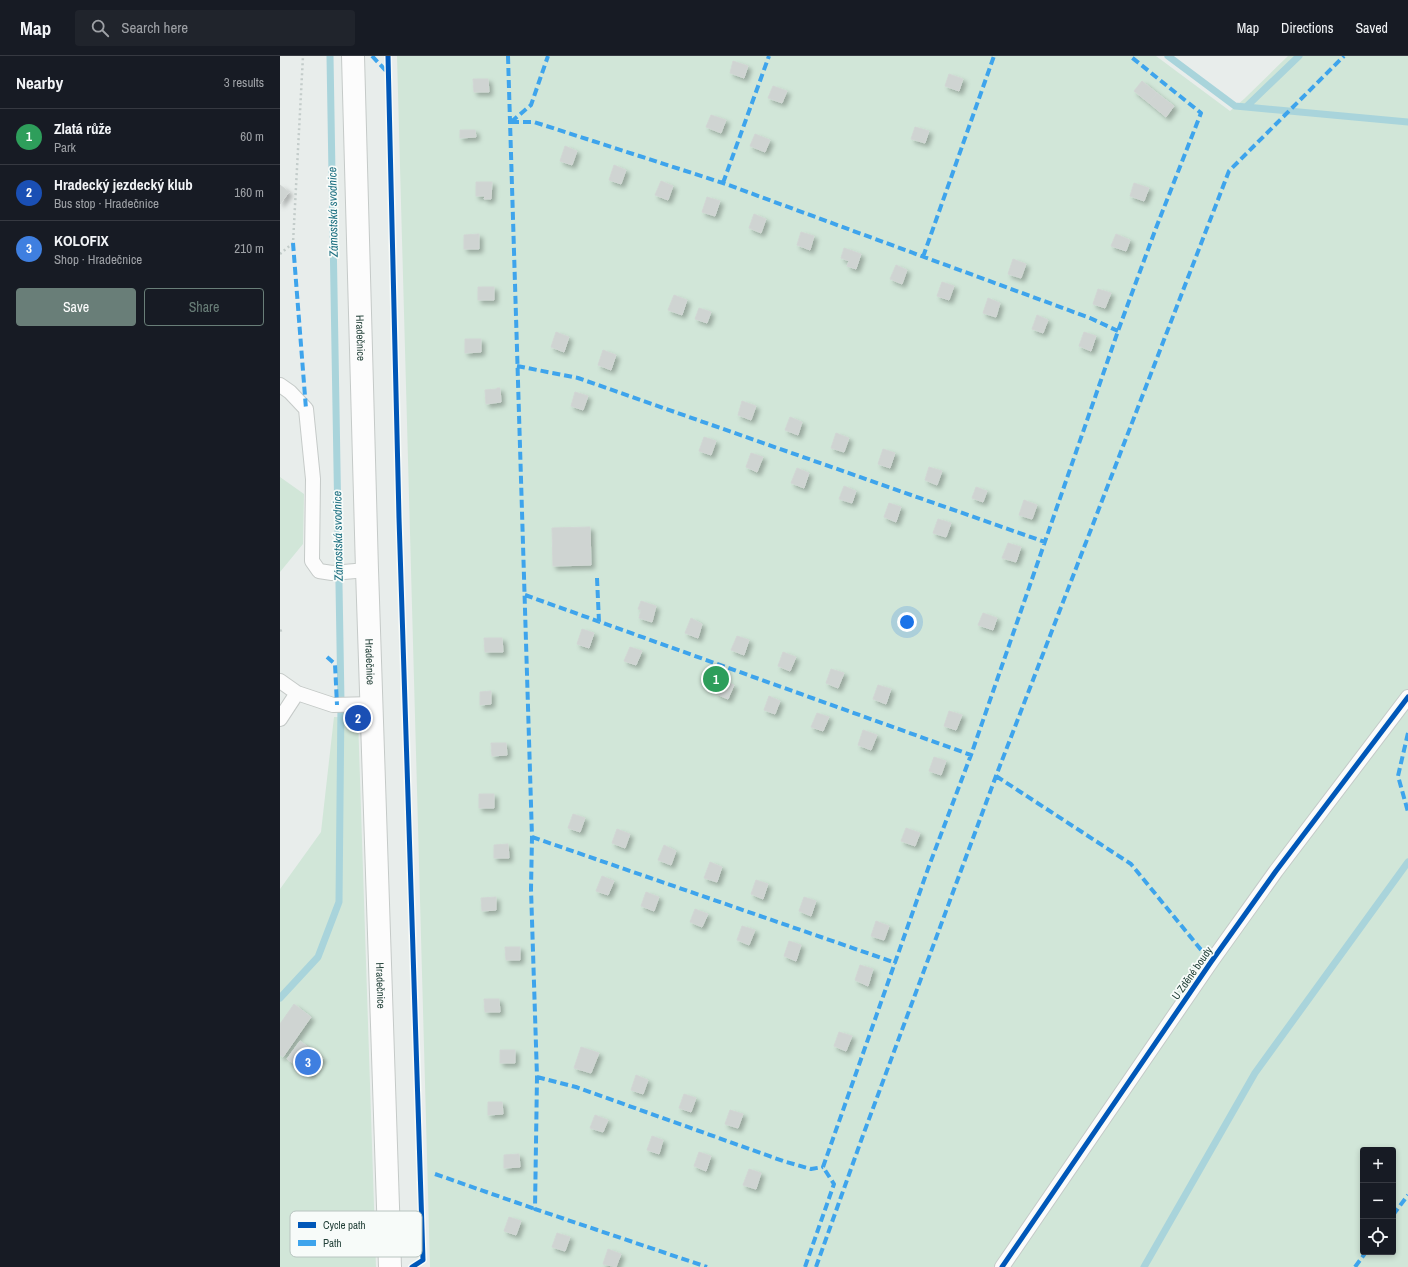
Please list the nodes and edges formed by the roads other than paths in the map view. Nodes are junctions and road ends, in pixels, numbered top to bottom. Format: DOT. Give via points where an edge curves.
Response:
graph roads {
  1 [pos="353,56"];
  2 [pos="280,385"];
  3 [pos="367,570"];
  4 [pos="280,681"];
  5 [pos="297,693"];
  6 [pos="1408,697"];
  7 [pos="373,704"];
  8 [pos="280,720"];
  9 [pos="388,1211"];
  10 [pos="390,1257"];
  11 [pos="390,1267"];
  12 [pos="1002,1267"];
  1 -- 3 [label="street, Hradečnice"];
  2 -- 3 [label="lane" via="306,409 313,479 312,561 319,571 332,573"];
  3 -- 7 [label="street, Hradečnice"];
  4 -- 5 [label="lane"];
  5 -- 7 [label="lane" via="333,705"];
  5 -- 8 [label="lane"];
  6 -- 12 [label="lane, U Zděné boudy" via="1276,871 1211,962"];
  7 -- 9 [label="street, Hradečnice"];
  10 -- 11 [label="street, Hradečnice"];
}
